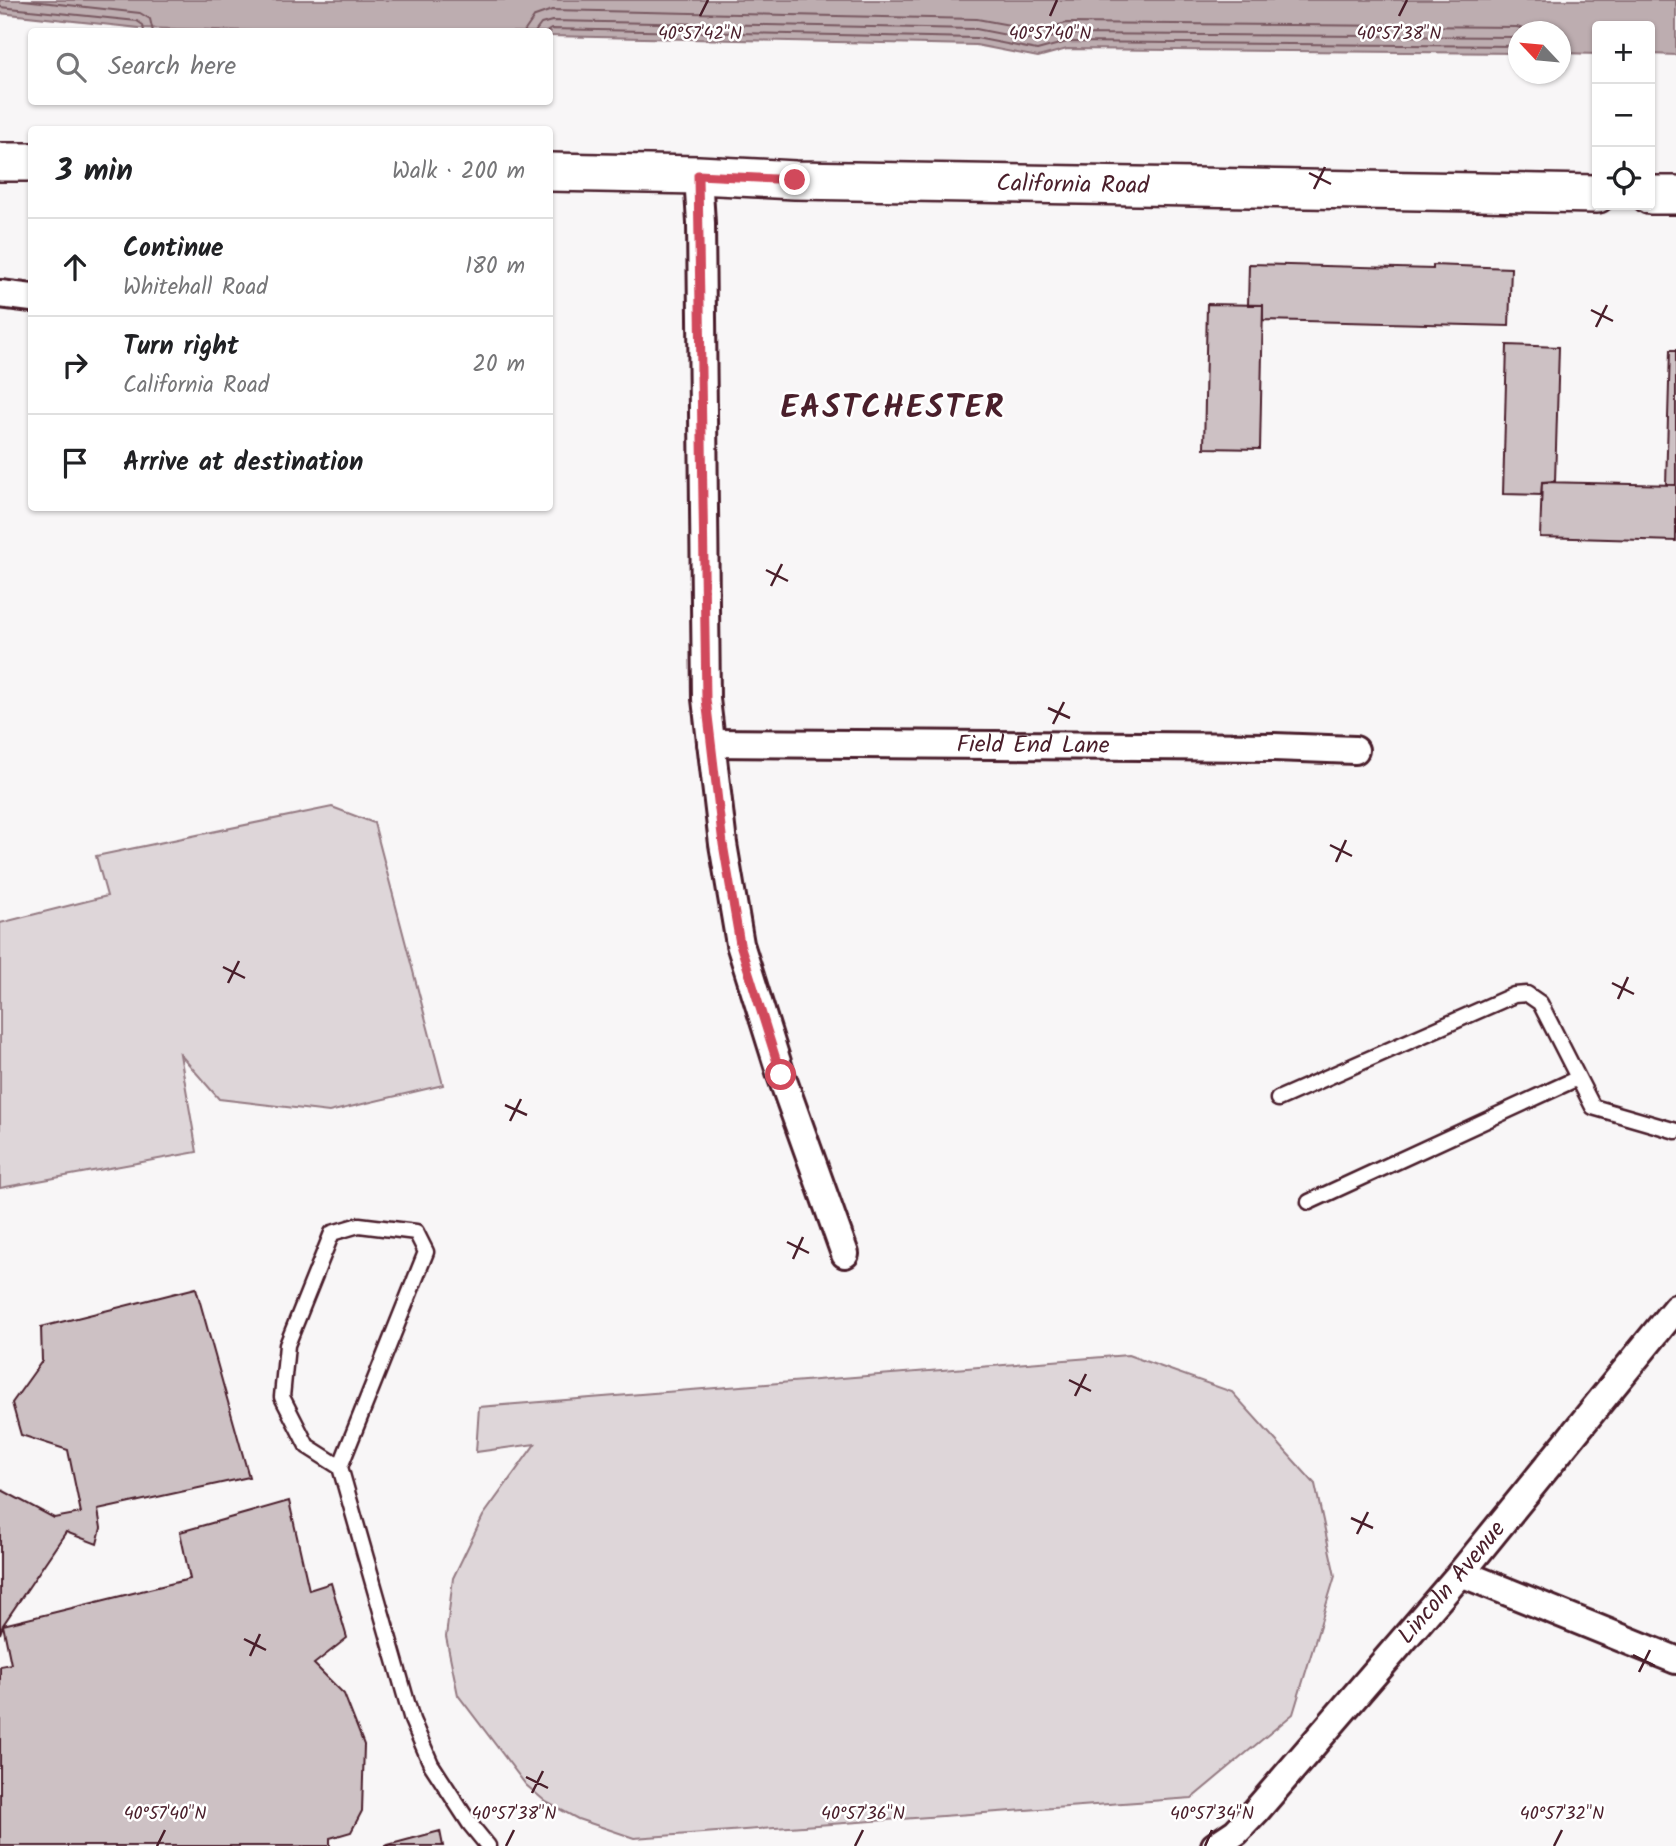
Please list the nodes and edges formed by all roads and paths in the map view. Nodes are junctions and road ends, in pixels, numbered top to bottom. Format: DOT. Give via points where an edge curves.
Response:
graph roads {
  1 [pos="0,162"];
  2 [pos="28,162"];
  3 [pos="553,172"];
  4 [pos="698,175"];
  5 [pos="1592,194"];
  6 [pos="1655,195"];
  7 [pos="1676,195"];
  8 [pos="0,294"];
  9 [pos="28,298"];
  10 [pos="712,743"];
  11 [pos="1355,750"];
  12 [pos="1578,1078"];
  13 [pos="1278,1099"];
  14 [pos="1676,1131"];
  15 [pos="1309,1202"];
  16 [pos="845,1254"];
  17 [pos="1676,1308"];
  18 [pos="340,1467"];
  19 [pos="1461,1573"];
  20 [pos="1676,1660"];
  21 [pos="488,1846"];
  22 [pos="1214,1846"];
  1 -- 2 [label="main road"];
  3 -- 4 [label="main road, California Road"];
  4 -- 5 [label="main road, California Road"];
  4 -- 10 [label="street" via="706,699"];
  6 -- 7 [label="main road"];
  8 -- 9 [label="street"];
  10 -- 11 [label="street, Field End Lane"];
  10 -- 16 [label="street" via="740,944"];
  12 -- 13 [label="lane" via="1540,1003 1527,994 1514,995"];
  12 -- 14 [label="lane" via="1593,1107"];
  12 -- 15 [label="lane"];
  17 -- 19 [label="street, Lincoln Avenue"];
  18 -- 18 [label="lane" via="426,1252 416,1232 359,1225 332,1233 288,1345 282,1397 307,1446"];
  18 -- 21 [label="lane" via="412,1720 431,1765"];
  19 -- 20 [label="street"];
  19 -- 22 [label="street, Lincoln Avenue" via="1256,1811"];
}
